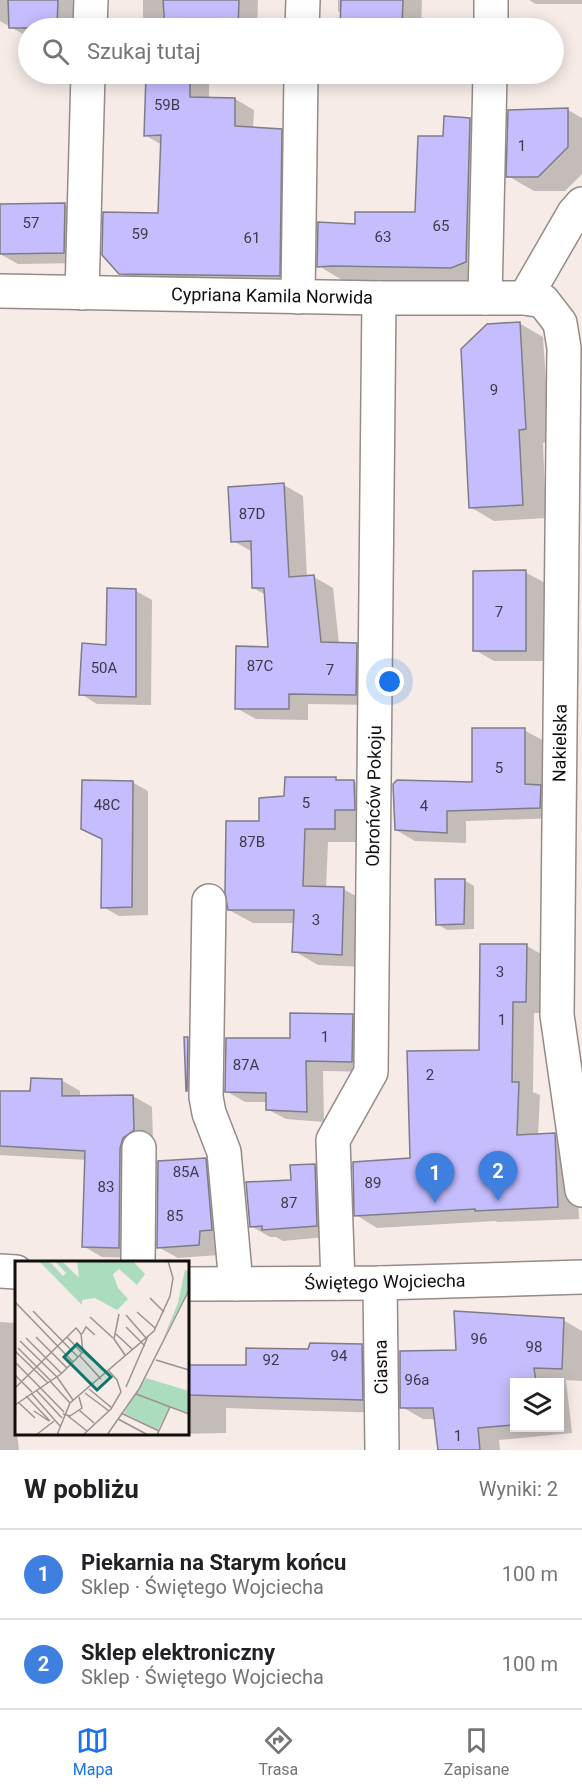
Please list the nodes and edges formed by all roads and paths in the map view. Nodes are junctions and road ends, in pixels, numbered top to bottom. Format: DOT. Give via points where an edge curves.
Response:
graph roads {
  1 [pos="91,0"];
  2 [pos="303,0"];
  3 [pos="491,0"];
  4 [pos="90,18"];
  5 [pos="302,18"];
  6 [pos="491,18"];
  7 [pos="88,84"];
  8 [pos="302,84"];
  9 [pos="490,84"];
  10 [pos="582,204"];
  11 [pos="0,291"];
  12 [pos="82,292"];
  13 [pos="298,297"];
  14 [pos="379,298"];
  15 [pos="484,298"];
  16 [pos="534,300"];
  17 [pos="209,901"];
  18 [pos="139,1148"];
  19 [pos="582,1190"];
  20 [pos="138,1261"];
  21 [pos="0,1270"];
  22 [pos="15,1272"];
  23 [pos="582,1277"];
  24 [pos="338,1283"];
  25 [pos="380,1283"];
  26 [pos="189,1284"];
  27 [pos="236,1284"];
  28 [pos="382,1450"];
  1 -- 4 [label="street"];
  2 -- 5 [label="street"];
  3 -- 6 [label="street"];
  7 -- 12 [label="street"];
  8 -- 13 [label="street"];
  9 -- 15 [label="street"];
  10 -- 16 [label="street" via="574,213"];
  11 -- 12 [label="street, Cypriana Kamila Norwida"];
  12 -- 13 [label="street, Cypriana Kamila Norwida"];
  13 -- 14 [label="street, Cypriana Kamila Norwida"];
  14 -- 15 [label="street, Cypriana Kamila Norwida"];
  14 -- 24 [label="street, Obrońców Pokoju" via="371,1071 333,1140"];
  15 -- 16 [label="street, Cypriana Kamila Norwida"];
  16 -- 19 [label="street, Nakielska" via="560,323 564,348 557,1015"];
  17 -- 27 [label="street" via="206,1097 208,1113 224,1152"];
  18 -- 20 [label="street"];
  21 -- 22 [label="street"];
  23 -- 25 [label="street, Świętego Wojciecha"];
  24 -- 25 [label="street, Świętego Wojciecha"];
  24 -- 27 [label="street, Świętego Wojciecha"];
  25 -- 28 [label="street, Ciasna"];
  26 -- 27 [label="street, Świętego Wojciecha"];
}
